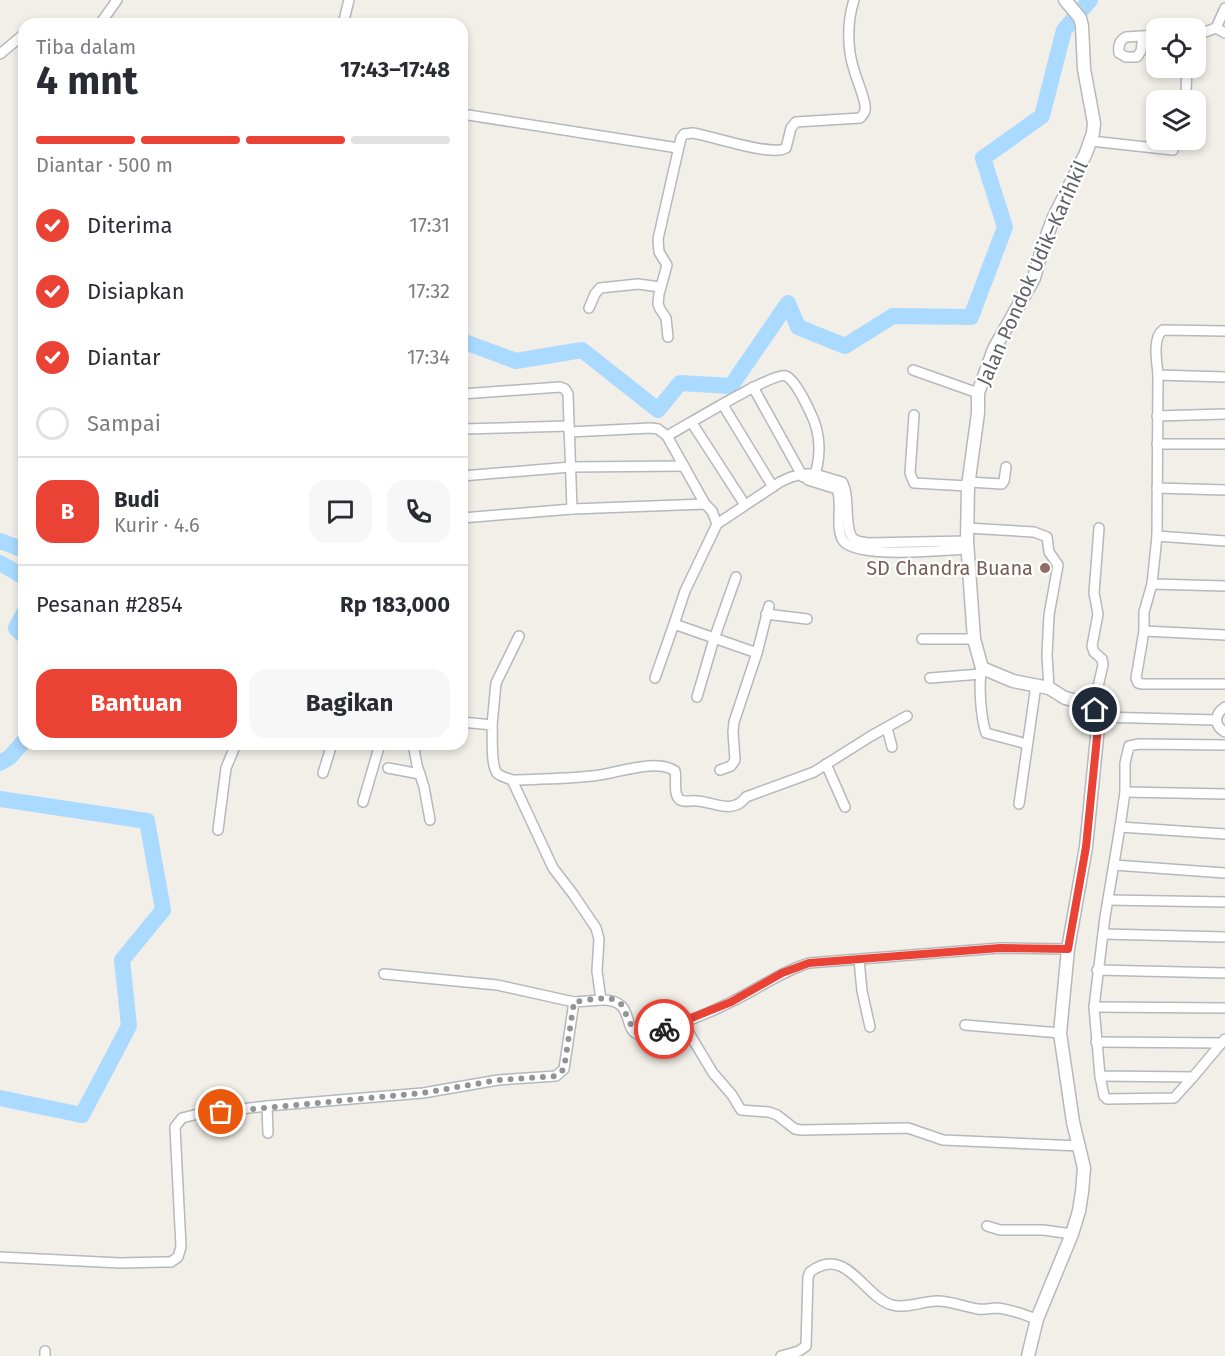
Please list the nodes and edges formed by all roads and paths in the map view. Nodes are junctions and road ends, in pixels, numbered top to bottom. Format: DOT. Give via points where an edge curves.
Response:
graph roads {
  1 [pos="117,0"];
  2 [pos="349,0"];
  3 [pos="854,0"];
  4 [pos="1065,0"];
  5 [pos="1225,8"];
  6 [pos="104,18"];
  7 [pos="344,18"];
  8 [pos="1216,28"];
  9 [pos="1206,32"];
  10 [pos="1225,33"];
  11 [pos="1143,36"];
  12 [pos="1146,36"];
  13 [pos="18,39"];
  14 [pos="0,54"];
  15 [pos="468,115"];
  16 [pos="1091,141"];
  17 [pos="1146,147"];
  18 [pos="678,148"];
  19 [pos="660,287"];
  20 [pos="589,308"];
  21 [pos="1225,330"];
  22 [pos="668,337"];
  23 [pos="913,370"];
  24 [pos="1158,375"];
  25 [pos="1225,377"];
  26 [pos="753,387"];
  27 [pos="978,393"];
  28 [pos="468,394"];
  29 [pos="723,405"];
  30 [pos="1225,414"];
  31 [pos="914,415"];
  32 [pos="1157,416"];
  33 [pos="692,423"];
  34 [pos="468,429"];
  35 [pos="568,429"];
  36 [pos="667,436"];
  37 [pos="1157,444"];
  38 [pos="1225,444"];
  39 [pos="684,466"];
  40 [pos="1006,466"];
  41 [pos="571,467"];
  42 [pos="468,476"];
  43 [pos="808,477"];
  44 [pos="968,484"];
  45 [pos="773,487"];
  46 [pos="1157,488"];
  47 [pos="1225,490"];
  48 [pos="705,504"];
  49 [pos="745,505"];
  50 [pos="572,509"];
  51 [pos="468,518"];
  52 [pos="717,524"];
  53 [pos="966,528"];
  54 [pos="1099,528"];
  55 [pos="1156,536"];
  56 [pos="1225,541"];
  57 [pos="967,545"];
  58 [pos="736,577"];
  59 [pos="1152,584"];
  60 [pos="1225,586"];
  61 [pos="807,619"];
  62 [pos="674,624"];
  63 [pos="1144,631"];
  64 [pos="1225,635"];
  65 [pos="519,636"];
  66 [pos="714,639"];
  67 [pos="922,639"];
  68 [pos="974,639"];
  69 [pos="757,653"];
  70 [pos="982,671"];
  71 [pos="655,678"];
  72 [pos="930,678"];
  73 [pos="1225,684"];
  74 [pos="1042,687"];
  75 [pos="697,697"];
  76 [pos="1225,707"];
  77 [pos="1096,712"];
  78 [pos="907,716"];
  79 [pos="1216,720"];
  80 [pos="468,723"];
  81 [pos="492,725"];
  82 [pos="886,728"];
  83 [pos="1225,732"];
  84 [pos="1027,744"];
  85 [pos="1225,745"];
  86 [pos="892,747"];
  87 [pos="234,750"];
  88 [pos="330,750"];
  89 [pos="378,750"];
  90 [pos="414,750"];
  91 [pos="826,764"];
  92 [pos="388,768"];
  93 [pos="720,770"];
  94 [pos="322,773"];
  95 [pos="420,774"];
  96 [pos="512,780"];
  97 [pos="1125,792"];
  98 [pos="1225,794"];
  99 [pos="363,802"];
  100 [pos="1019,804"];
  101 [pos="845,807"];
  102 [pos="430,820"];
  103 [pos="1120,827"];
  104 [pos="218,830"];
  105 [pos="1225,834"];
  106 [pos="1114,865"];
  107 [pos="1225,873"];
  108 [pos="1108,900"];
  109 [pos="1225,902"];
  110 [pos="1103,933"];
  111 [pos="1225,937"];
  112 [pos="1068,949"];
  113 [pos="859,960"];
  114 [pos="1098,970"];
  115 [pos="1225,973"];
  116 [pos="384,974"];
  117 [pos="601,1000"];
  118 [pos="574,1002"];
  119 [pos="1094,1007"];
  120 [pos="1225,1008"];
  121 [pos="682,1023"];
  122 [pos="965,1026"];
  123 [pos="870,1027"];
  124 [pos="1060,1033"];
  125 [pos="1223,1041"];
  126 [pos="1096,1042"];
  127 [pos="1100,1076"];
  128 [pos="1193,1077"];
  129 [pos="267,1106"];
  130 [pos="268,1133"];
  131 [pos="1080,1146"];
  132 [pos="987,1227"];
  133 [pos="1072,1234"];
  134 [pos="0,1257"];
  135 [pos="1037,1319"];
  136 [pos="781,1356"];
  137 [pos="1028,1356"];
  1 -- 6 [label="street"];
  2 -- 7 [label="street"];
  3 -- 18 [label="street" via="849,44 866,107 863,116 796,122 786,148 780,151 688,132"];
  4 -- 16 [label="street, Jalan Pondok Udik–Karihkil" via="1082,26 1084,69 1094,123"];
  5 -- 8 [label="street"];
  8 -- 9 [label="street"];
  8 -- 10 [label="street"];
  11 -- 12 [label="street"];
  13 -- 14 [label="street"];
  15 -- 18 [label="street"];
  16 -- 17 [label="street"];
  16 -- 27 [label="street, Jalan Pondok Udik–Karihkil" via="1054,218 1034,278 994,349"];
  18 -- 19 [label="street" via="658,233 659,252 666,265"];
  19 -- 20 [label="street" via="638,284 600,288"];
  19 -- 22 [label="street" via="658,304 666,318"];
  21 -- 24 [label="street" via="1159,332"];
  23 -- 27 [label="street"];
  24 -- 25 [label="street"];
  24 -- 32 [label="street"];
  26 -- 29 [label="street"];
  26 -- 43 [label="street"];
  26 -- 43 [label="street" via="780,375 793,381 818,433 819,448"];
  27 -- 44 [label="street, Jalan Pondok Udik–Karihkil"];
  28 -- 35 [label="street" via="560,387 568,394"];
  29 -- 33 [label="street"];
  29 -- 45 [label="street"];
  30 -- 32 [label="street"];
  31 -- 44 [label="street" via="910,474 914,483"];
  32 -- 37 [label="street"];
  33 -- 36 [label="street"];
  33 -- 49 [label="street"];
  34 -- 35 [label="street"];
  35 -- 36 [label="street" via="651,428"];
  35 -- 41 [label="street"];
  36 -- 39 [label="street"];
  37 -- 38 [label="street"];
  37 -- 46 [label="street"];
  39 -- 41 [label="street"];
  39 -- 48 [label="street"];
  40 -- 44 [label="street" via="1002,484"];
  41 -- 42 [label="street"];
  41 -- 50 [label="street"];
  43 -- 45 [label="street" via="791,477"];
  43 -- 57 [label="street" via="837,489 839,530 847,546 877,552"];
  44 -- 53 [label="street, Jalan Pondok Udik–Karihkil"];
  45 -- 49 [label="street"];
  46 -- 47 [label="street"];
  46 -- 55 [label="street"];
  48 -- 50 [label="street"];
  48 -- 52 [label="street"];
  49 -- 52 [label="street"];
  50 -- 51 [label="street"];
  52 -- 62 [label="street"];
  53 -- 57 [label="street, Jalan Pondok Udik–Karihkil"];
  53 -- 74 [label="street" via="1034,532 1047,537 1049,552 1058,565"];
  54 -- 77 [label="street" via="1094,589 1098,614 1092,646 1103,665"];
  55 -- 56 [label="street"];
  55 -- 59 [label="street"];
  57 -- 68 [label="street, Jalan Pondok Udik–Karihkil"];
  58 -- 66 [label="street"];
  59 -- 60 [label="street"];
  59 -- 63 [label="street" via="1144,612"];
  61 -- 69 [label="street" via="767,610"];
  62 -- 66 [label="street"];
  62 -- 71 [label="street"];
  63 -- 64 [label="street"];
  63 -- 73 [label="street" via="1138,683"];
  65 -- 81 [label="street" via="496,683"];
  66 -- 69 [label="street"];
  66 -- 75 [label="street"];
  67 -- 68 [label="street"];
  68 -- 70 [label="street, Jalan Pondok Udik–Karihkil"];
  69 -- 93 [label="street" via="734,722 735,760"];
  70 -- 72 [label="street"];
  70 -- 74 [label="street"];
  70 -- 84 [label="street" via="986,733"];
  74 -- 77 [label="street" via="1086,704"];
  74 -- 84 [label="street"];
  76 -- 79 [label="street"];
  77 -- 79 [label="street"];
  77 -- 112 [label="street" via="1086,847"];
  78 -- 82 [label="street"];
  79 -- 83 [label="street"];
  80 -- 81 [label="street"];
  81 -- 96 [label="street" via="496,771"];
  82 -- 86 [label="street"];
  82 -- 91 [label="street"];
  84 -- 100 [label="street"];
  85 -- 97 [label="street" via="1130,745 1125,763"];
  87 -- 104 [label="street" via="226,768"];
  88 -- 94 [label="street"];
  89 -- 99 [label="street"];
  90 -- 95 [label="street"];
  91 -- 96 [label="street" via="722,807 682,801 677,797 675,771 666,767"];
  91 -- 101 [label="street"];
  92 -- 95 [label="street"];
  95 -- 102 [label="street"];
  96 -- 117 [label="street" via="553,868 596,928"];
  97 -- 98 [label="street"];
  97 -- 103 [label="street"];
  103 -- 105 [label="street"];
  103 -- 106 [label="street"];
  106 -- 107 [label="street"];
  106 -- 108 [label="street"];
  108 -- 109 [label="street"];
  108 -- 110 [label="street"];
  110 -- 111 [label="street"];
  110 -- 114 [label="street"];
  112 -- 113 [label="street" via="1000,948"];
  112 -- 124 [label="street"];
  113 -- 121 [label="street" via="817,962 794,968"];
  113 -- 123 [label="street"];
  114 -- 115 [label="street"];
  114 -- 119 [label="street"];
  116 -- 118 [label="street" via="497,985"];
  117 -- 118 [label="street"];
  117 -- 121 [label="street" via="613,999 622,1004 638,1034 648,1035"];
  118 -- 129 [label="street" via="564,1069 556,1076 498,1080 423,1093"];
  119 -- 120 [label="street"];
  119 -- 126 [label="street"];
  121 -- 131 [label="street" via="741,1110 770,1112 795,1129 908,1128 943,1140"];
  122 -- 124 [label="street"];
  124 -- 131 [label="street"];
  125 -- 126 [label="street"];
  125 -- 128 [label="street"];
  126 -- 127 [label="street"];
  127 -- 128 [label="street"];
  127 -- 128 [label="street" via="1107,1099 1174,1098"];
  129 -- 130 [label="street"];
  129 -- 134 [label="street" via="182,1118 175,1127 181,1247 178,1257 171,1262"];
  131 -- 133 [label="street" via="1083,1180"];
  132 -- 133 [label="street"];
  133 -- 135 [label="street"];
  135 -- 136 [label="street" via="1012,1310 978,1309 938,1301 891,1305 847,1269 820,1266 808,1278 806,1346"];
  135 -- 137 [label="street"];
}
